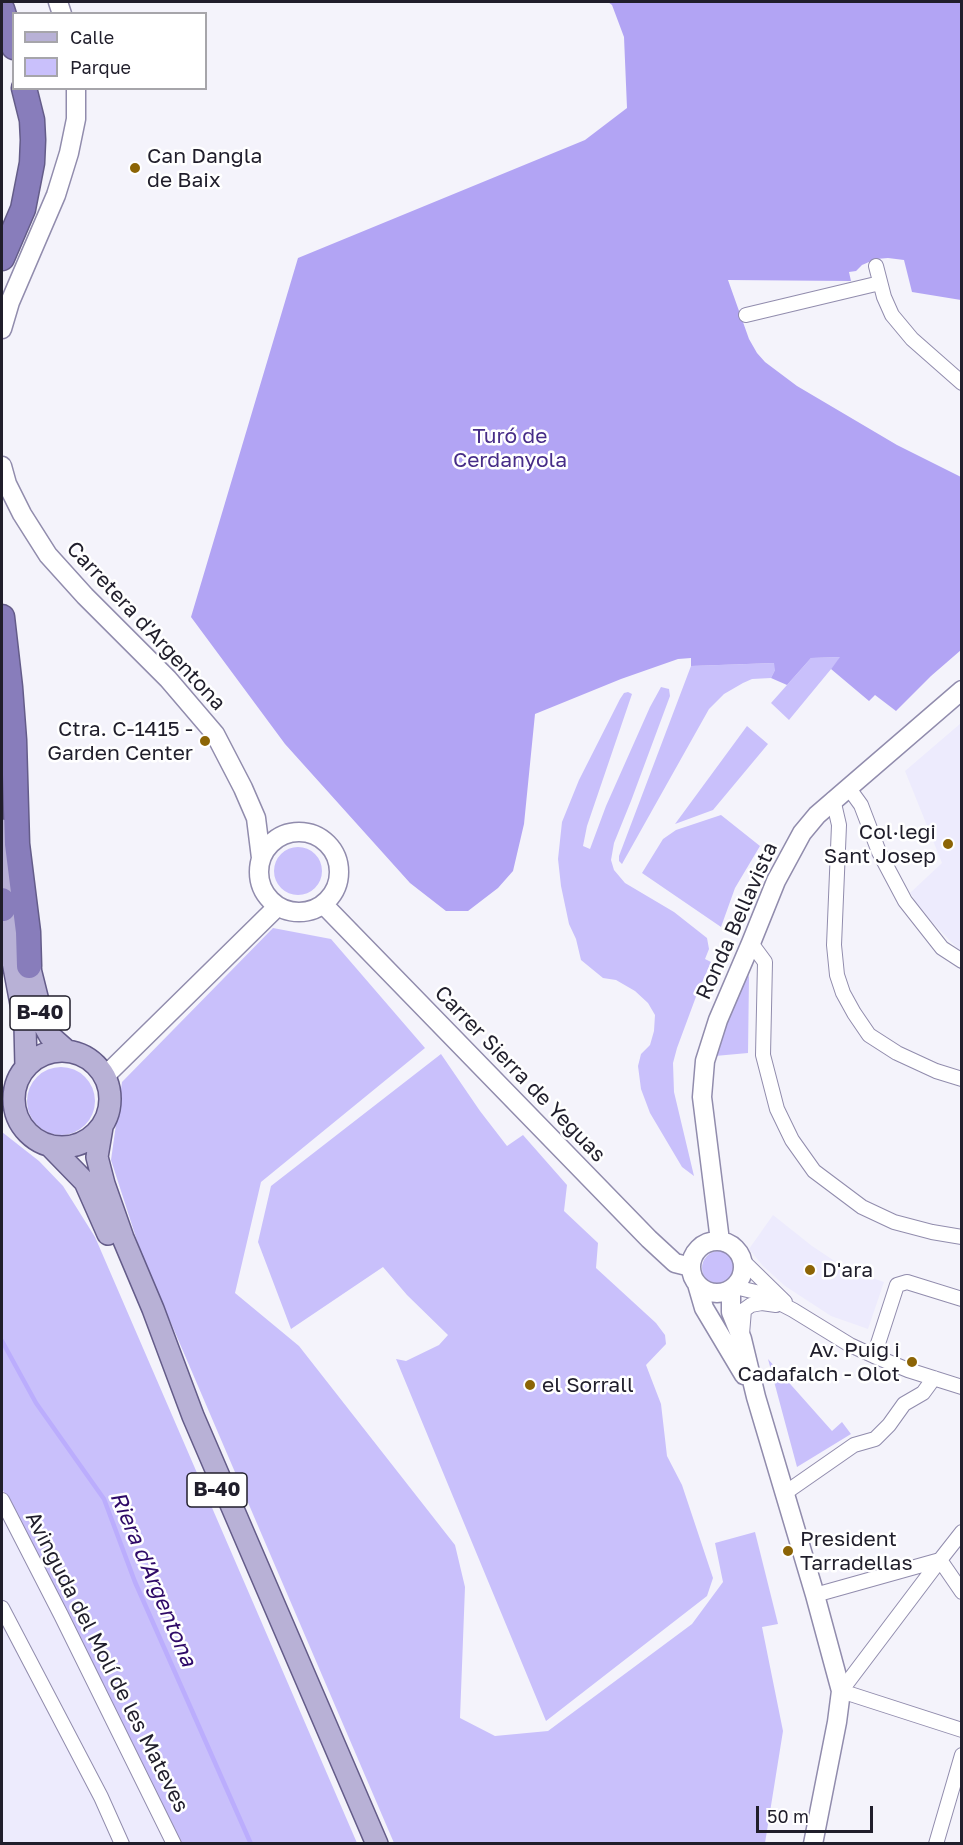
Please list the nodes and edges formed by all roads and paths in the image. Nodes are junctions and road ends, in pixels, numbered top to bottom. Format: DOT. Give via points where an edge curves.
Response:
graph roads {
  1 [pos="2,9"];
  2 [pos="12,41"];
  3 [pos="76,90"];
  4 [pos="24,91"];
  5 [pos="2,235"];
  6 [pos="2,258"];
  7 [pos="876,266"];
  8 [pos="880,283"];
  9 [pos="746,315"];
  10 [pos="2,328"];
  11 [pos="962,383"];
  12 [pos="2,466"];
  13 [pos="2,617"];
  14 [pos="962,690"];
  15 [pos="848,787"];
  16 [pos="833,799"];
  17 [pos="256,818"];
  18 [pos="2,830"];
  19 [pos="286,834"];
  20 [pos="261,858"];
  21 [pos="2,869"];
  22 [pos="2,904"];
  23 [pos="322,904"];
  24 [pos="278,906"];
  25 [pos="751,943"];
  26 [pos="962,961"];
  27 [pos="29,966"];
  28 [pos="67,1051"];
  29 [pos="26,1067"];
  30 [pos="104,1077"];
  31 [pos="962,1080"];
  32 [pos="102,1127"];
  33 [pos="50,1146"];
  34 [pos="962,1237"];
  35 [pos="720,1240"];
  36 [pos="743,1261"];
  37 [pos="691,1267"];
  38 [pos="697,1284"];
  39 [pos="733,1288"];
  40 [pos="962,1299"];
  41 [pos="793,1310"];
  42 [pos="741,1339"];
  43 [pos="874,1356"];
  44 [pos="934,1378"];
  45 [pos="962,1387"];
  46 [pos="756,1397"];
  47 [pos="785,1493"];
  48 [pos="2,1500"];
  49 [pos="962,1532"];
  50 [pos="940,1560"];
  51 [pos="962,1592"];
  52 [pos="815,1595"];
  53 [pos="2,1608"];
  54 [pos="841,1691"];
  55 [pos="962,1730"];
  56 [pos="962,1755"];
  57 [pos="122,1844"];
  58 [pos="174,1844"];
  59 [pos="369,1844"];
  60 [pos="377,1844"];
  61 [pos="813,1844"];
  62 [pos="936,1844"];
  1 -- 2 [label="highway"];
  3 -- 10 [label="street" via="76,119 56,195"];
  4 -- 5 [label="highway" via="27,147 20,184"];
  4 -- 6 [label="highway" via="32,120 32,164 23,209"];
  7 -- 8 [label="street"];
  8 -- 9 [label="street"];
  8 -- 11 [label="street" via="892,315 912,339"];
  12 -- 17 [label="street, Carretera d'Argentona" via="22,514 48,555 215,734"];
  13 -- 27 [label="highway"];
  14 -- 15 [label="street, Ronda Bellavista"];
  15 -- 16 [label="street, Ronda Bellavista"];
  15 -- 26 [label="street" via="861,805 879,852 905,901 942,948"];
  16 -- 25 [label="street, Ronda Bellavista" via="802,833 786,859"];
  16 -- 31 [label="street" via="839,825 834,945 843,993 869,1035 897,1053"];
  17 -- 19 [label="street"];
  17 -- 20 [label="street, Carretera d'Argentona"];
  18 -- 27 [label="main road"];
  19 -- 20 [label="street" via="267,847"];
  19 -- 23 [label="street" via="308,833 333,851 338,881"];
  20 -- 24 [label="street" via="258,874 263,890"];
  21 -- 22 [label="main road"];
  22 -- 29 [label="main road, B-40" via="24,1016"];
  23 -- 24 [label="street" via="305,911"];
  23 -- 37 [label="street, Carrer Sierra de Yeguas" via="661,1252 675,1263"];
  24 -- 30 [label="street"];
  25 -- 34 [label="street" via="765,962 764,1055 777,1109 797,1148 814,1171 862,1207 894,1222"];
  25 -- 35 [label="street, Ronda Bellavista" via="706,1053 702,1081"];
  27 -- 28 [label="main road, B-40" via="44,1025"];
  28 -- 29 [label="main road, B-40" via="52,1052"];
  28 -- 30 [label="main road, B-40" via="88,1061"];
  29 -- 33 [label="main road, B-40" via="14,1092 18,1120 26,1132"];
  30 -- 32 [label="main road, B-40" via="109,1096"];
  32 -- 33 [label="main road" via="79,1144"];
  32 -- 60 [label="main road, B-40" via="97,1157 123,1238 198,1426"];
  33 -- 59 [label="main road, B-40" via="89,1189"];
  35 -- 36 [label="street" via="734,1246"];
  35 -- 37 [label="street" via="702,1245 694,1254"];
  36 -- 39 [label="street" via="743,1275"];
  36 -- 41 [label="street"];
  37 -- 38 [label="street"];
  38 -- 39 [label="street" via="717,1294"];
  38 -- 46 [label="street" via="704,1308"];
  39 -- 41 [label="street" via="760,1293"];
  39 -- 42 [label="street" via="731,1312"];
  40 -- 43 [label="street" via="907,1282 897,1285"];
  41 -- 42 [label="street" via="770,1303 751,1305 744,1310"];
  41 -- 43 [label="street"];
  42 -- 46 [label="street"];
  43 -- 44 [label="street"];
  44 -- 45 [label="street"];
  44 -- 47 [label="street" via="923,1393 904,1404 875,1439 854,1445"];
  46 -- 47 [label="street"];
  47 -- 52 [label="street"];
  48 -- 58 [label="street, Avinguda del Molí de les Mateves"];
  49 -- 50 [label="street"];
  50 -- 51 [label="street"];
  50 -- 52 [label="street"];
  50 -- 54 [label="street"];
  52 -- 54 [label="street"];
  53 -- 57 [label="street"];
  54 -- 55 [label="street"];
  54 -- 61 [label="street"];
  56 -- 62 [label="street"];
}
